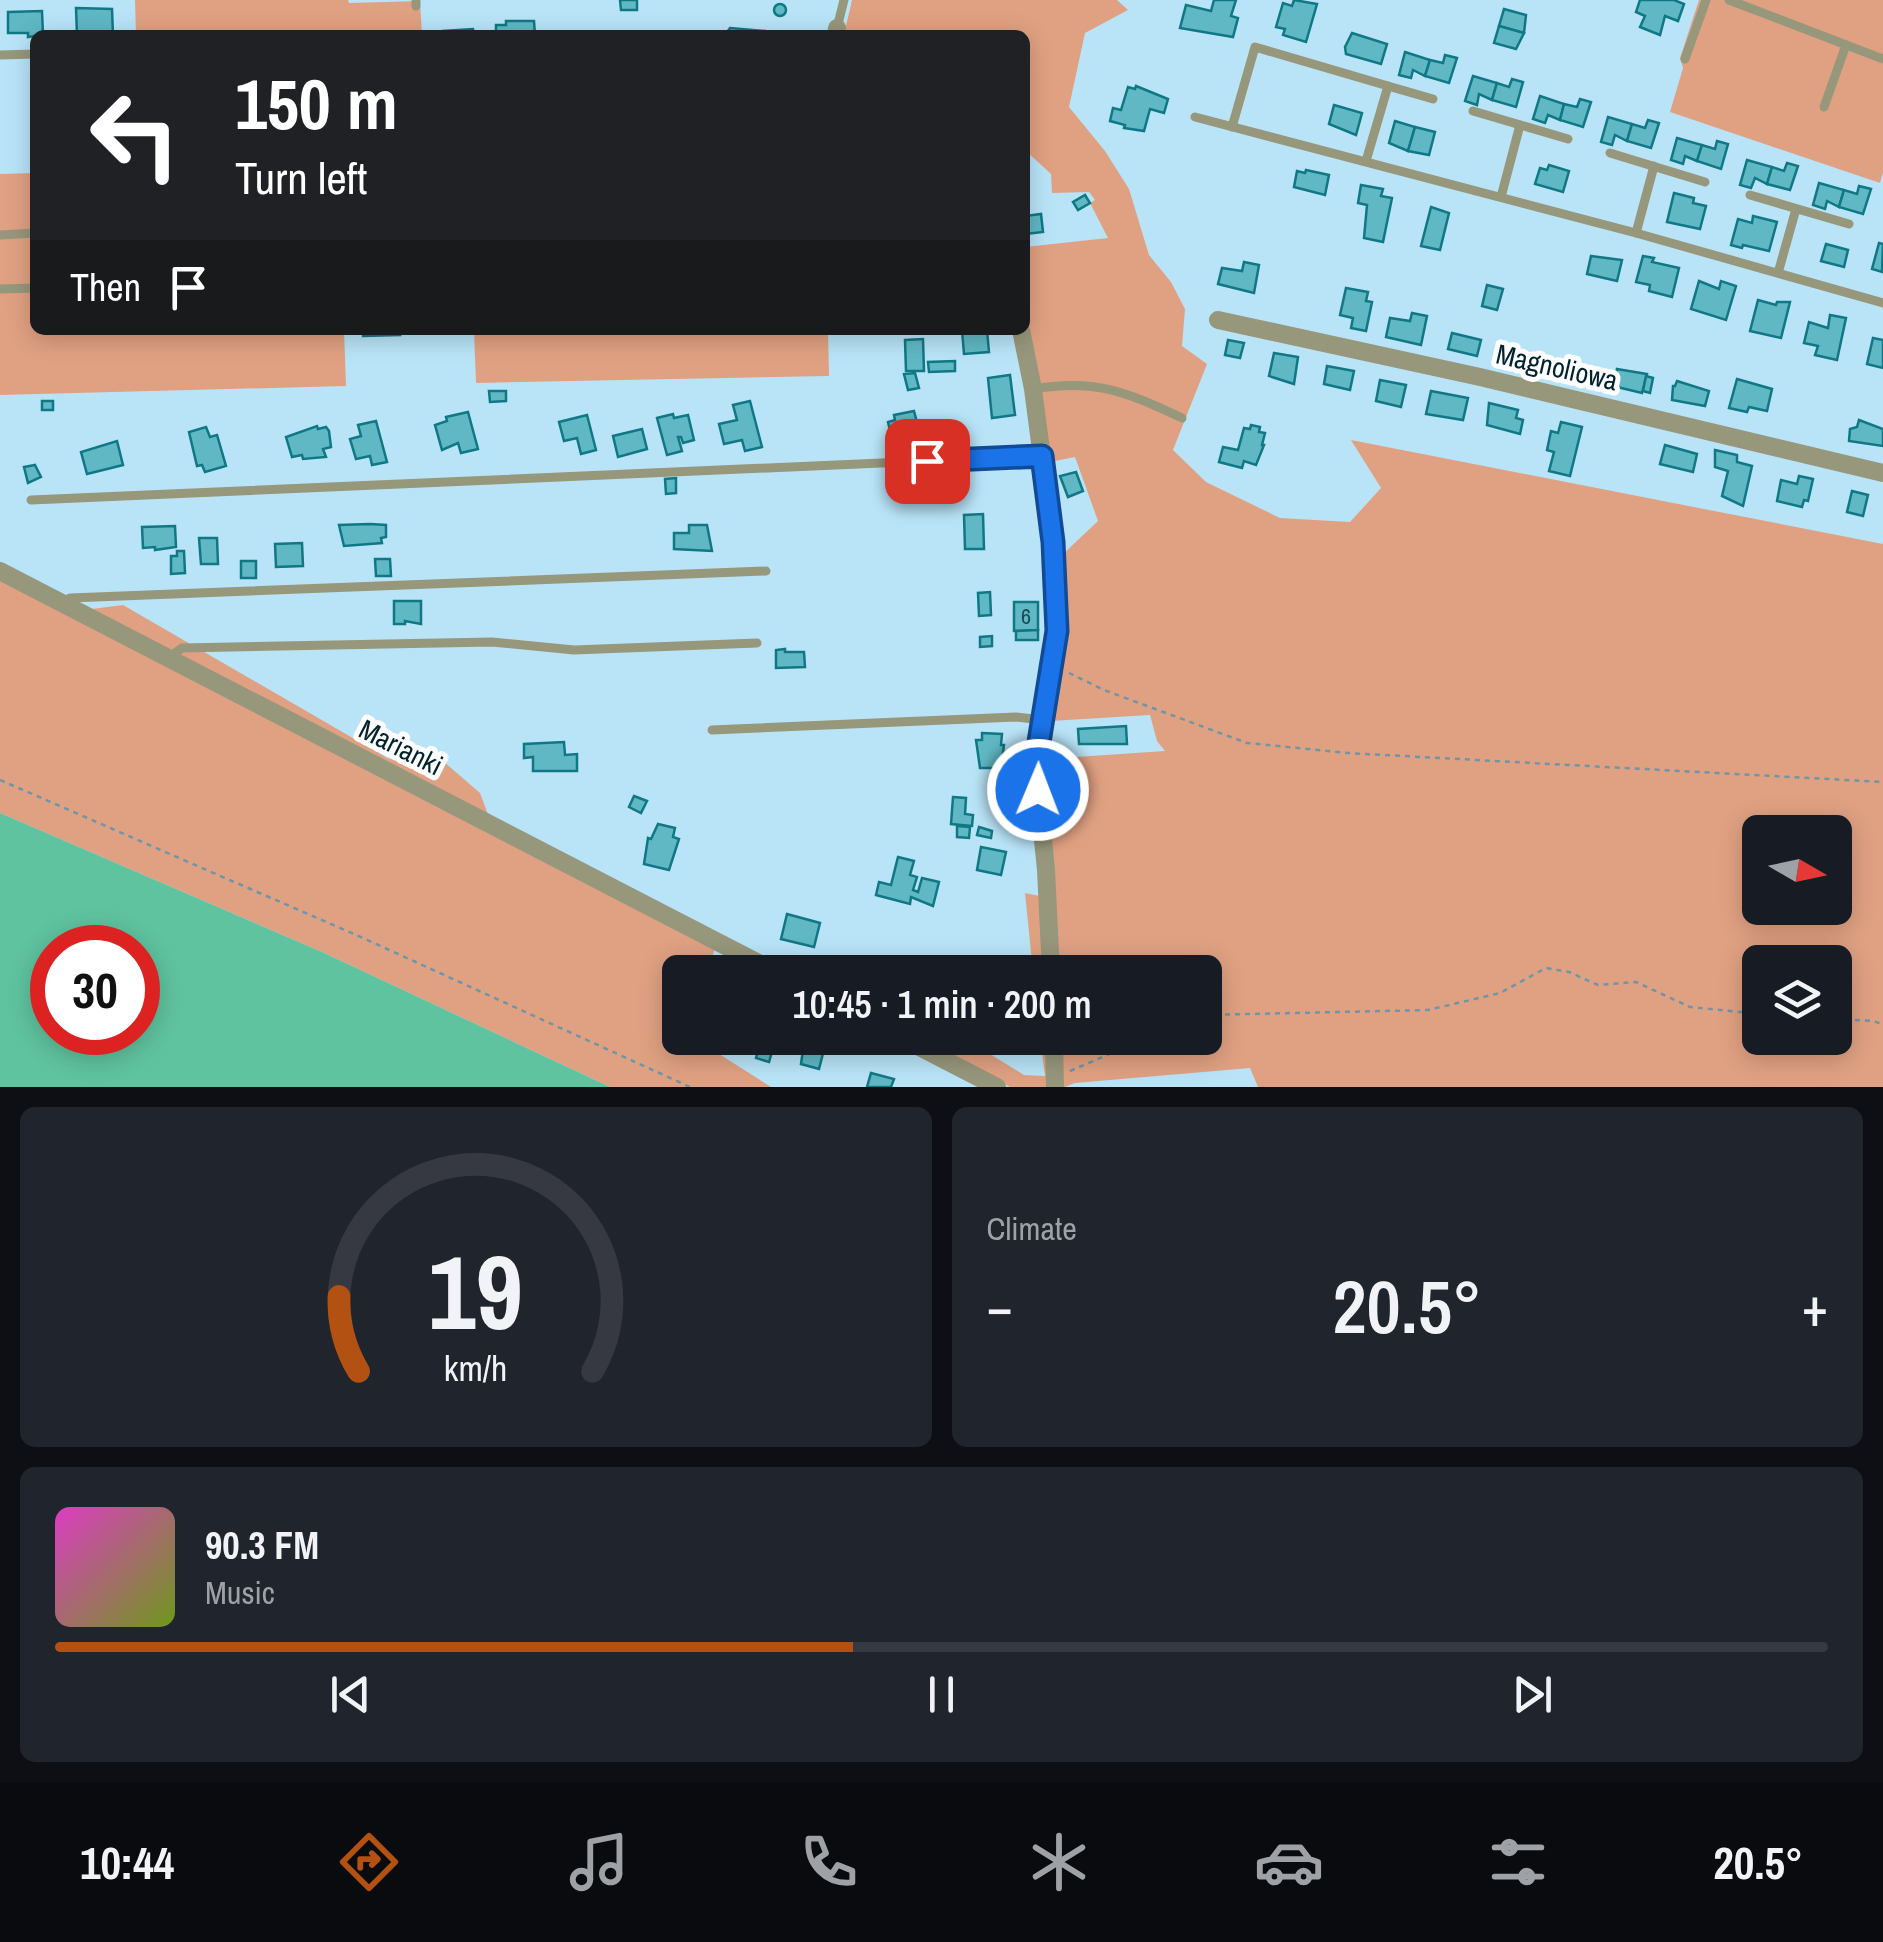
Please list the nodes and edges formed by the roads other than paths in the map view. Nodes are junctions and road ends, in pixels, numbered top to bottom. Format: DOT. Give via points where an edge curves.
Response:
graph roads {
  1 [pos="844,0"];
  2 [pos="1706,0"];
  3 [pos="1729,0"];
  4 [pos="837,30"];
  5 [pos="1846,45"];
  6 [pos="30,54"];
  7 [pos="0,55"];
  8 [pos="1685,60"];
  9 [pos="1883,60"];
  10 [pos="1388,86"];
  11 [pos="1433,99"];
  12 [pos="1824,107"];
  13 [pos="1473,111"];
  14 [pos="1195,117"];
  15 [pos="1520,125"];
  16 [pos="1232,126"];
  17 [pos="1568,139"];
  18 [pos="1610,153"];
  19 [pos="1366,162"];
  20 [pos="1654,166"];
  21 [pos="1705,182"];
  22 [pos="1750,195"];
  23 [pos="1500,197"];
  24 [pos="1796,209"];
  25 [pos="1849,224"];
  26 [pos="30,233"];
  27 [pos="1636,234"];
  28 [pos="0,235"];
  29 [pos="1778,273"];
  30 [pos="30,288"];
  31 [pos="0,289"];
  32 [pos="1883,304"];
  33 [pos="1218,320"];
  34 [pos="1022,335"];
  35 [pos="1033,390"];
  36 [pos="1182,418"];
  37 [pos="1042,456"];
  38 [pos="1883,473"];
  39 [pos="31,500"];
  40 [pos="0,571"];
  41 [pos="766,571"];
  42 [pos="62,602"];
  43 [pos="757,643"];
  44 [pos="168,658"];
  45 [pos="1043,720"];
  46 [pos="712,730"];
  47 [pos="743,955"];
  48 [pos="1050,955"];
  49 [pos="935,1055"];
  50 [pos="1054,1055"];
  51 [pos="1055,1082"];
  52 [pos="997,1087"];
  1 -- 4 [label="lane"];
  2 -- 8 [label="lane"];
  3 -- 5 [label="lane"];
  5 -- 9 [label="lane"];
  5 -- 12 [label="lane"];
  6 -- 7 [label="lane"];
  10 -- 11 [label="lane"];
  10 -- 16 [label="lane" via="1255,47"];
  10 -- 19 [label="lane"];
  13 -- 15 [label="lane"];
  14 -- 16 [label="lane"];
  15 -- 17 [label="lane"];
  15 -- 23 [label="lane"];
  16 -- 19 [label="lane"];
  18 -- 20 [label="lane"];
  19 -- 23 [label="lane"];
  20 -- 21 [label="lane"];
  20 -- 27 [label="lane"];
  22 -- 24 [label="lane"];
  23 -- 27 [label="lane"];
  24 -- 25 [label="lane"];
  24 -- 29 [label="lane"];
  26 -- 28 [label="lane"];
  27 -- 29 [label="lane"];
  29 -- 32 [label="lane"];
  30 -- 31 [label="lane"];
  33 -- 38 [label="street, Magnoliowa"];
  34 -- 35 [label="street"];
  35 -- 36 [label="lane" via="1106,387"];
  35 -- 37 [label="street"];
  37 -- 39 [label="lane"];
  37 -- 45 [label="street" via="1057,631"];
  40 -- 42 [label="street, Marianki"];
  41 -- 42 [label="lane"];
  42 -- 44 [label="street, Marianki"];
  43 -- 44 [label="lane" via="574,650 492,642 182,648"];
  44 -- 47 [label="street, Marianki"];
  45 -- 46 [label="lane"];
  45 -- 48 [label="street" via="1038,790"];
  49 -- 52 [label="street"];
  50 -- 51 [label="street"];
}
